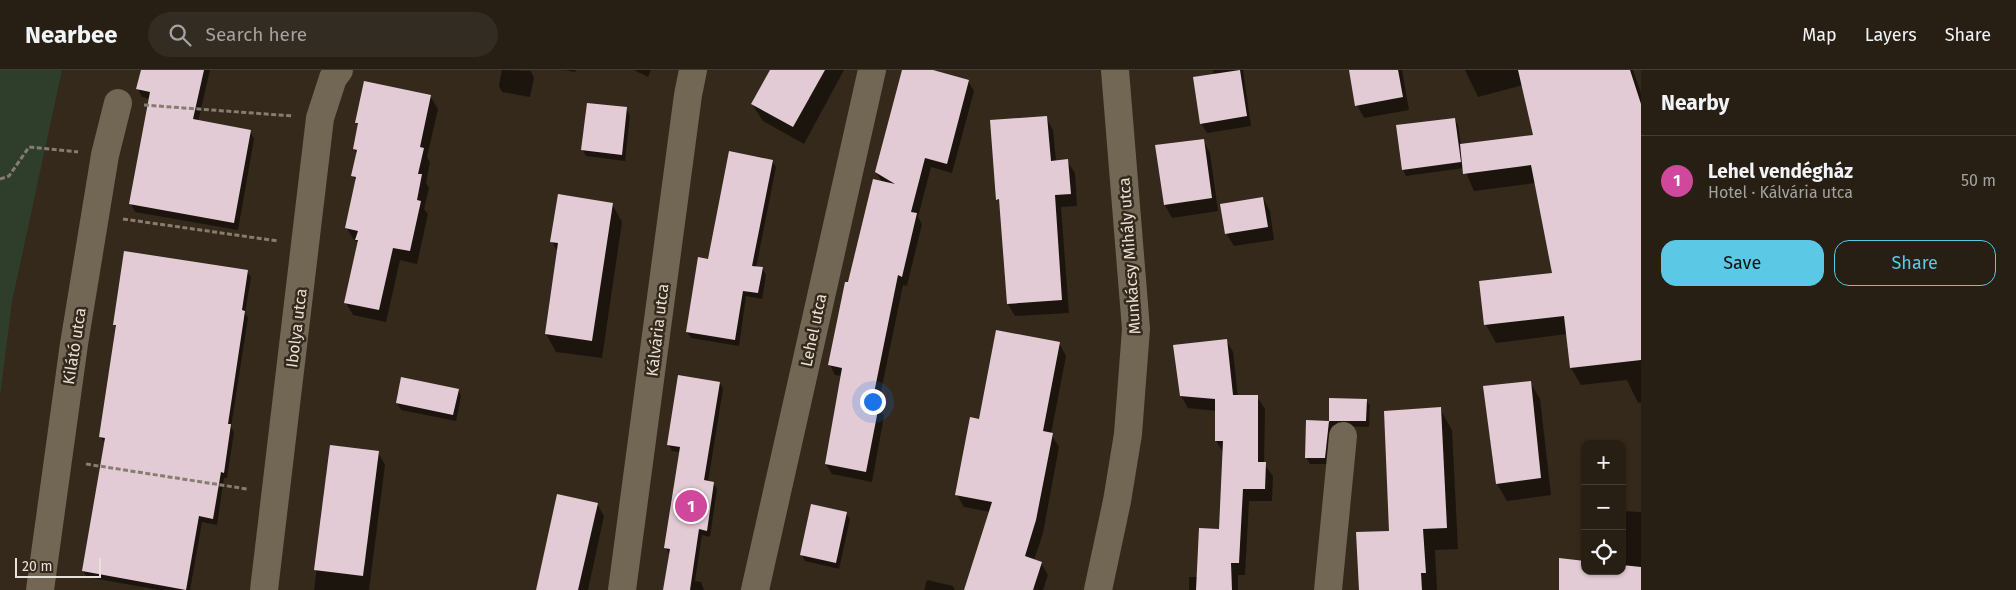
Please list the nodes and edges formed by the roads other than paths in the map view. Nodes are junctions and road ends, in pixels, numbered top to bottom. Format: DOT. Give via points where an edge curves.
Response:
graph roads {
  1 [pos="339,70"];
  2 [pos="693,70"];
  3 [pos="872,70"];
  4 [pos="1115,70"];
  5 [pos="118,103"];
  6 [pos="1343,436"];
  7 [pos="40,590"];
  8 [pos="264,590"];
  9 [pos="622,590"];
  10 [pos="755,590"];
  11 [pos="1098,590"];
  12 [pos="1328,590"];
  1 -- 8 [label="street, Ibolya utca" via="333,78 320,118"];
  2 -- 9 [label="street, Kálvária utca"];
  3 -- 10 [label="street, Lehel utca"];
  4 -- 11 [label="street, Munkácsy Mihály utca" via="1136,329 1126,443"];
  5 -- 7 [label="street, Kilátó utca" via="104,154"];
  6 -- 12 [label="street"];
}
